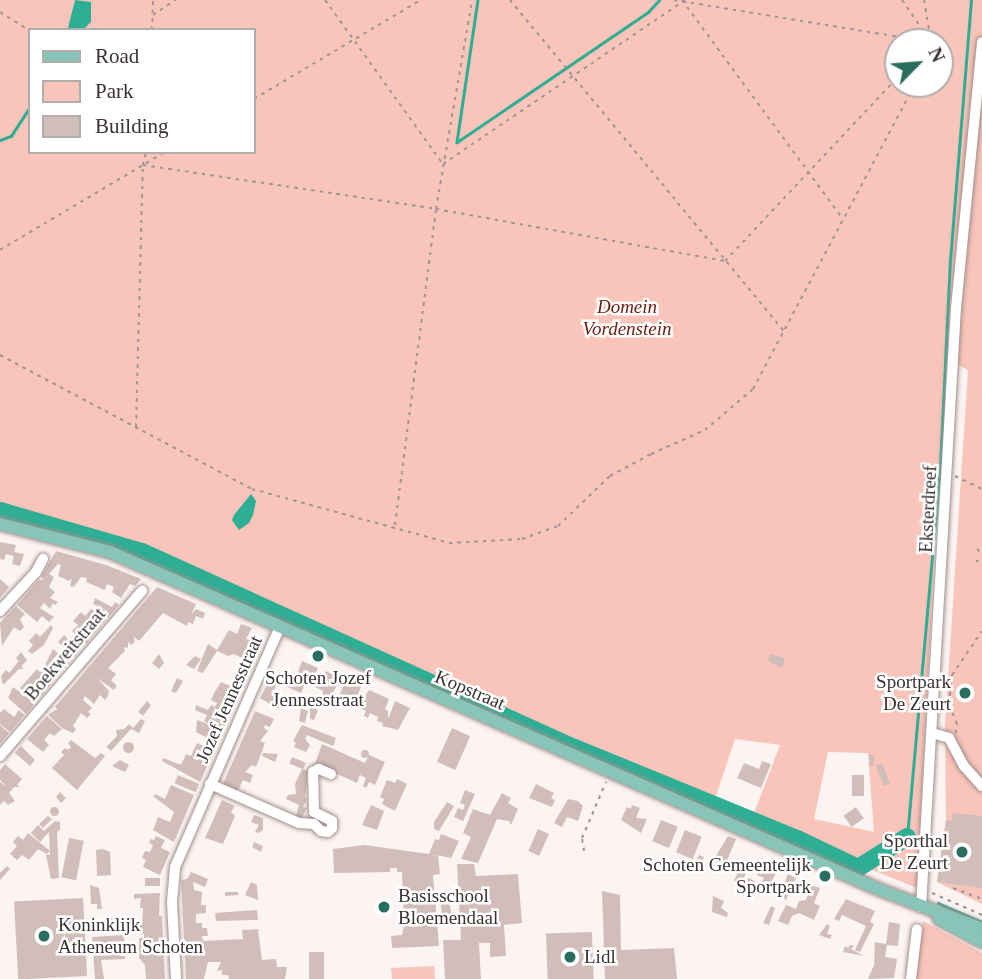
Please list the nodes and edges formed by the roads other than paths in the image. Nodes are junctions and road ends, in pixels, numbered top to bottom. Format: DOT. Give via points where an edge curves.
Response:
graph roads {
  1 [pos="982,42"];
  2 [pos="0,524"];
  3 [pos="43,559"];
  4 [pos="142,591"];
  5 [pos="0,611"];
  6 [pos="279,629"];
  7 [pos="932,733"];
  8 [pos="0,756"];
  9 [pos="331,774"];
  10 [pos="210,784"];
  11 [pos="982,786"];
  12 [pos="314,812"];
  13 [pos="314,824"];
  14 [pos="921,907"];
  15 [pos="917,929"];
  16 [pos="982,929"];
  17 [pos="982,942"];
  18 [pos="176,979"];
  19 [pos="911,979"];
  1 -- 7 [label="street, Eksterdreef" via="956,308"];
  2 -- 6 [label="main road, Kopstraat" via="110,552"];
  3 -- 5 [label="street"];
  4 -- 8 [label="street, Boekweitstraat"];
  6 -- 10 [label="street, Jozef Jennesstraat"];
  6 -- 14 [label="main road, Kopstraat"];
  7 -- 11 [label="street" via="949,738 964,766"];
  7 -- 14 [label="street, Eksterdreef"];
  9 -- 12 [label="street" via="319,769 313,772"];
  10 -- 13 [label="street, Jozef Jennesstraat" via="299,823"];
  10 -- 18 [label="street, Jozef Jennesstraat" via="175,867"];
  12 -- 13 [label="street"];
  12 -- 13 [label="street" via="332,821 332,828 321,831"];
  14 -- 16 [label="main road, Kopstraat"];
  14 -- 17 [label="main road, Kopstraat"];
  15 -- 19 [label="street"];
}
